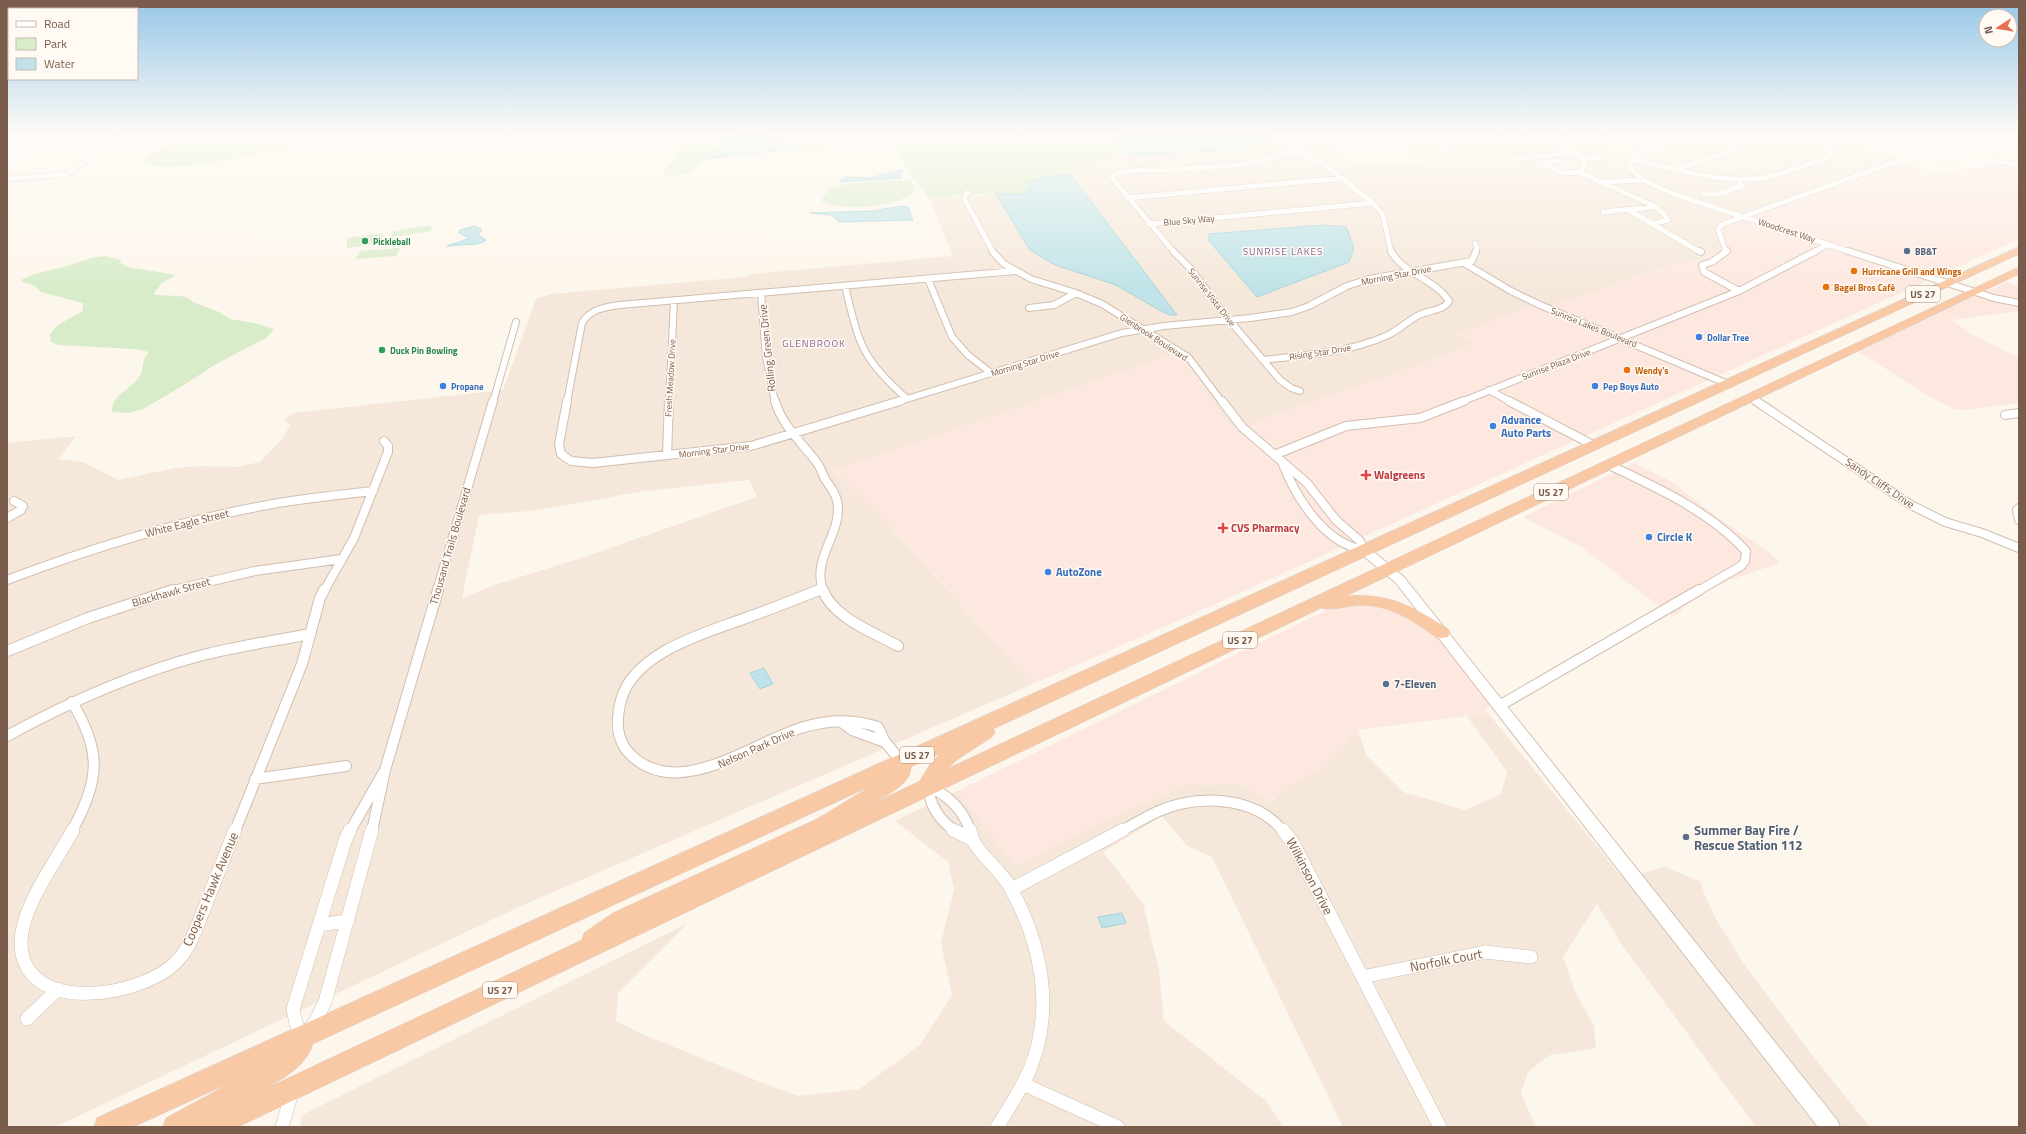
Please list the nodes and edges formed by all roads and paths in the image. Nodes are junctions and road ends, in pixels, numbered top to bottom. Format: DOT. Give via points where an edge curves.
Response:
graph roads {
  1 [pos="1116,186"];
  2 [pos="1257,186"];
  3 [pos="1352,186"];
  4 [pos="1609,186"];
  5 [pos="1655,186"];
  6 [pos="1742,186"];
  7 [pos="1827,186"];
  8 [pos="968,192"];
  9 [pos="1704,194"];
  10 [pos="1127,198"];
  11 [pos="1374,203"];
  12 [pos="1653,207"];
  13 [pos="1627,210"];
  14 [pos="1603,212"];
  15 [pos="1743,216"];
  16 [pos="1149,224"];
  17 [pos="1653,224"];
  18 [pos="1475,243"];
  19 [pos="1829,244"];
  20 [pos="2019,250"];
  21 [pos="1702,252"];
  22 [pos="1464,263"];
  23 [pos="2019,270"];
  24 [pos="1014,271"];
  25 [pos="1411,272"];
  26 [pos="928,279"];
  27 [pos="1949,283"];
  28 [pos="845,286"];
  29 [pos="1740,291"];
  30 [pos="1974,291"];
  31 [pos="761,293"];
  32 [pos="1076,293"];
  33 [pos="1994,298"];
  34 [pos="674,301"];
  35 [pos="2019,303"];
  36 [pos="1029,308"];
  37 [pos="2019,309"];
  38 [pos="1229,319"];
  39 [pos="516,322"];
  40 [pos="1143,329"];
  41 [pos="1621,338"];
  42 [pos="1263,360"];
  43 [pos="1772,363"];
  44 [pos="991,373"];
  45 [pos="1728,384"];
  46 [pos="1489,390"];
  47 [pos="1300,391"];
  48 [pos="1751,397"];
  49 [pos="906,398"];
  50 [pos="2019,413"];
  51 [pos="2005,415"];
  52 [pos="1705,419"];
  53 [pos="792,434"];
  54 [pos="384,441"];
  55 [pos="1593,445"];
  56 [pos="667,455"];
  57 [pos="1274,455"];
  58 [pos="571,461"];
  59 [pos="1284,464"];
  60 [pos="1609,465"];
  61 [pos="562,467"];
  62 [pos="373,491"];
  63 [pos="14,501"];
  64 [pos="2019,508"];
  65 [pos="7,518"];
  66 [pos="2019,520"];
  67 [pos="2019,548"];
  68 [pos="1364,550"];
  69 [pos="342,559"];
  70 [pos="1388,569"];
  71 [pos="7,580"];
  72 [pos="822,589"];
  73 [pos="1308,607"];
  74 [pos="310,634"];
  75 [pos="1442,634"];
  76 [pos="898,646"];
  77 [pos="7,651"];
  78 [pos="72,702"];
  79 [pos="1499,706"];
  80 [pos="1017,710"];
  81 [pos="7,736"];
  82 [pos="902,762"];
  83 [pos="346,766"];
  84 [pos="386,770"];
  85 [pos="255,779"];
  86 [pos="928,787"];
  87 [pos="972,840"];
  88 [pos="1012,889"];
  89 [pos="348,921"];
  90 [pos="319,926"];
  91 [pos="583,950"];
  92 [pos="1531,957"];
  93 [pos="1362,977"];
  94 [pos="58,989"];
  95 [pos="27,1019"];
  96 [pos="304,1036"];
  97 [pos="1023,1084"];
  98 [pos="293,1088"];
  99 [pos="106,1127"];
  100 [pos="175,1127"];
  101 [pos="211,1127"];
  102 [pos="282,1127"];
  103 [pos="997,1127"];
  104 [pos="1118,1127"];
  105 [pos="1440,1127"];
  106 [pos="1830,1127"];
  1 -- 10 [label="street, Sunrise Vista Drive"];
  2 -- 10 [label="street"];
  3 -- 11 [label="street, Rising Star Drive"];
  4 -- 12 [label="street"];
  5 -- 15 [label="street, Woodcrest Way"];
  6 -- 9 [label="street" via="1717,194"];
  7 -- 15 [label="street"];
  8 -- 24 [label="street, Glenbrook Boulevard" via="964,198 990,250 1000,262"];
  10 -- 16 [label="street, Sunrise Vista Drive"];
  11 -- 16 [label="street, Blue Sky Way"];
  11 -- 25 [label="street, Rising Star Drive" via="1384,217 1389,249"];
  12 -- 13 [label="street"];
  12 -- 17 [label="street" via="1668,220"];
  13 -- 14 [label="street"];
  13 -- 17 [label="street"];
  15 -- 19 [label="street, Woodcrest Way"];
  15 -- 29 [label="street" via="1723,224 1718,229 1728,251 1712,262 1702,265 1704,272"];
  16 -- 38 [label="street, Sunrise Vista Drive" via="1195,273"];
  17 -- 21 [label="street"];
  18 -- 22 [label="street" via="1477,248 1472,261"];
  19 -- 27 [label="street, Woodcrest Way"];
  19 -- 29 [label="street, Sunrise Plaza Drive"];
  20 -- 27 [label="highway, US 27"];
  22 -- 25 [label="street, Morning Star Drive"];
  22 -- 41 [label="street, Sunrise Lakes Boulevard" via="1525,298"];
  23 -- 30 [label="highway, US 27"];
  24 -- 26 [label="street"];
  24 -- 32 [label="street, Glenbrook Boulevard" via="1036,281"];
  25 -- 38 [label="street, Morning Star Drive" via="1356,283 1300,310"];
  25 -- 42 [label="street, Rising Star Drive" via="1445,294 1448,303 1364,344 1324,353"];
  26 -- 28 [label="street"];
  26 -- 44 [label="street" via="952,337 964,351"];
  27 -- 30 [label="street, Woodcrest Way"];
  27 -- 43 [label="highway, US 27"];
  28 -- 31 [label="street"];
  28 -- 49 [label="street" via="863,351 878,372"];
  29 -- 41 [label="street, Sunrise Plaza Drive"];
  30 -- 33 [label="street, Woodcrest Way"];
  30 -- 48 [label="highway, US 27"];
  31 -- 34 [label="street"];
  31 -- 53 [label="street, Rolling Green Drive" via="771,392"];
  32 -- 36 [label="street" via="1054,305"];
  32 -- 40 [label="street, Glenbrook Boulevard" via="1102,304"];
  33 -- 35 [label="street"];
  33 -- 37 [label="street"];
  34 -- 56 [label="street, Fresh Meadow Drive"];
  34 -- 58 [label="street" via="614,306 590,311 585,317 559,444 561,454"];
  38 -- 40 [label="street, Morning Star Drive"];
  38 -- 42 [label="street, Sunrise Vista Drive"];
  39 -- 84 [label="street, Thousand Trails Boulevard"];
  40 -- 44 [label="street, Morning Star Drive" via="1107,337"];
  40 -- 57 [label="street, Glenbrook Boulevard" via="1191,360 1242,427"];
  41 -- 45 [label="street, Sunrise Lakes Boulevard"];
  41 -- 46 [label="street, Sunrise Plaza Drive"];
  42 -- 47 [label="street, Sunrise Vista Drive" via="1282,382"];
  43 -- 45 [label="highway, US 27"];
  43 -- 48 [label="highway" via="1747,387"];
  44 -- 49 [label="street, Morning Star Drive"];
  45 -- 52 [label="highway" via="1732,392"];
  45 -- 55 [label="highway, US 27"];
  46 -- 55 [label="street"];
  46 -- 57 [label="street, Sunrise Plaza Drive" via="1412,420 1346,426"];
  48 -- 52 [label="highway, US 27"];
  48 -- 67 [label="street, Sandy Cliffs Drive" via="1911,505 1945,522"];
  49 -- 53 [label="street, Morning Star Drive"];
  50 -- 51 [label="street"];
  52 -- 60 [label="highway, US 27"];
  53 -- 56 [label="street, Morning Star Drive" via="752,446"];
  53 -- 72 [label="street, Rolling Green Drive" via="816,462 836,498 838,512 821,560 819,573"];
  54 -- 62 [label="street, Coopers Hawk Avenue" via="388,446 388,452"];
  55 -- 68 [label="highway, US 27"];
  56 -- 58 [label="street, Morning Star Drive" via="593,463"];
  57 -- 59 [label="street, Glenbrook Boulevard"];
  58 -- 61 [label="street"];
  59 -- 68 [label="street, Glenbrook Boulevard" via="1307,483 1336,520 1360,541"];
  59 -- 68 [label="street" via="1292,485 1320,522 1342,542"];
  60 -- 70 [label="highway, US 27"];
  60 -- 79 [label="street" via="1700,513 1740,544 1746,552 1745,561 1741,566"];
  62 -- 69 [label="street, Coopers Hawk Avenue" via="354,538"];
  62 -- 71 [label="street, White Eagle Street" via="274,504 185,523 94,549"];
  63 -- 65 [label="street" via="22,506 21,510"];
  64 -- 66 [label="street"];
  68 -- 70 [label="main road"];
  68 -- 80 [label="highway, US 27"];
  69 -- 74 [label="street, Coopers Hawk Avenue" via="320,598"];
  69 -- 77 [label="street, Blackhawk Street" via="259,570 171,590 95,615"];
  70 -- 73 [label="highway, US 27"];
  70 -- 75 [label="main road"];
  72 -- 76 [label="street" via="843,614"];
  72 -- 82 [label="street, Nelson Park Drive" via="697,636 656,657 634,677 625,691 618,715 618,732 624,748 636,760 656,769 681,772 702,770 726,763 791,731 803,727 842,723 852,730 885,742"];
  73 -- 75 [label="highway" via="1350,600 1385,602 1399,606"];
  73 -- 86 [label="highway, US 27"];
  74 -- 78 [label="street" via="236,648 173,664 115,683"];
  74 -- 85 [label="street, Coopers Hawk Avenue" via="302,664"];
  75 -- 79 [label="main road"];
  78 -- 81 [label="street"];
  78 -- 94 [label="street, Coopers Hawk Avenue" via="88,728 92,741 95,763 93,778 79,816 27,914 21,943 24,962 34,976"];
  79 -- 106 [label="main road"];
  80 -- 82 [label="highway, US 27"];
  80 -- 86 [label="highway" via="940,764 930,776"];
  82 -- 91 [label="highway" via="902,771 896,780 835,818 620,919 598,934"];
  82 -- 96 [label="highway, US 27"];
  83 -- 85 [label="street"];
  84 -- 89 [label="street, Thousand Trails Boulevard"];
  84 -- 90 [label="street, Thousand Trails Boulevard" via="350,829"];
  85 -- 94 [label="street, Coopers Hawk Avenue" via="194,933 182,956 160,974 122,990 91,994"];
  86 -- 87 [label="street" via="940,791 950,800 969,826"];
  86 -- 87 [label="street" via="931,803 948,826 958,835"];
  86 -- 91 [label="highway, US 27"];
  87 -- 88 [label="street"];
  88 -- 93 [label="street, Wilkinson Drive" via="1167,808 1209,800 1239,804 1265,814 1286,833"];
  88 -- 97 [label="street" via="1037,944 1044,987 1040,1039"];
  89 -- 90 [label="street"];
  89 -- 96 [label="street, Thousand Trails Boulevard" via="322,1010"];
  90 -- 96 [label="street, Thousand Trails Boulevard" via="293,1009 293,1020"];
  91 -- 98 [label="highway, US 27"];
  92 -- 93 [label="street, Norfolk Court" via="1485,952"];
  93 -- 105 [label="street, Wilkinson Drive"];
  94 -- 95 [label="street"];
  96 -- 99 [label="highway, US 27"];
  96 -- 100 [label="highway" via="299,1050 281,1067"];
  97 -- 103 [label="street"];
  97 -- 104 [label="street"];
  98 -- 101 [label="highway, US 27"];
  98 -- 102 [label="street"];
}
